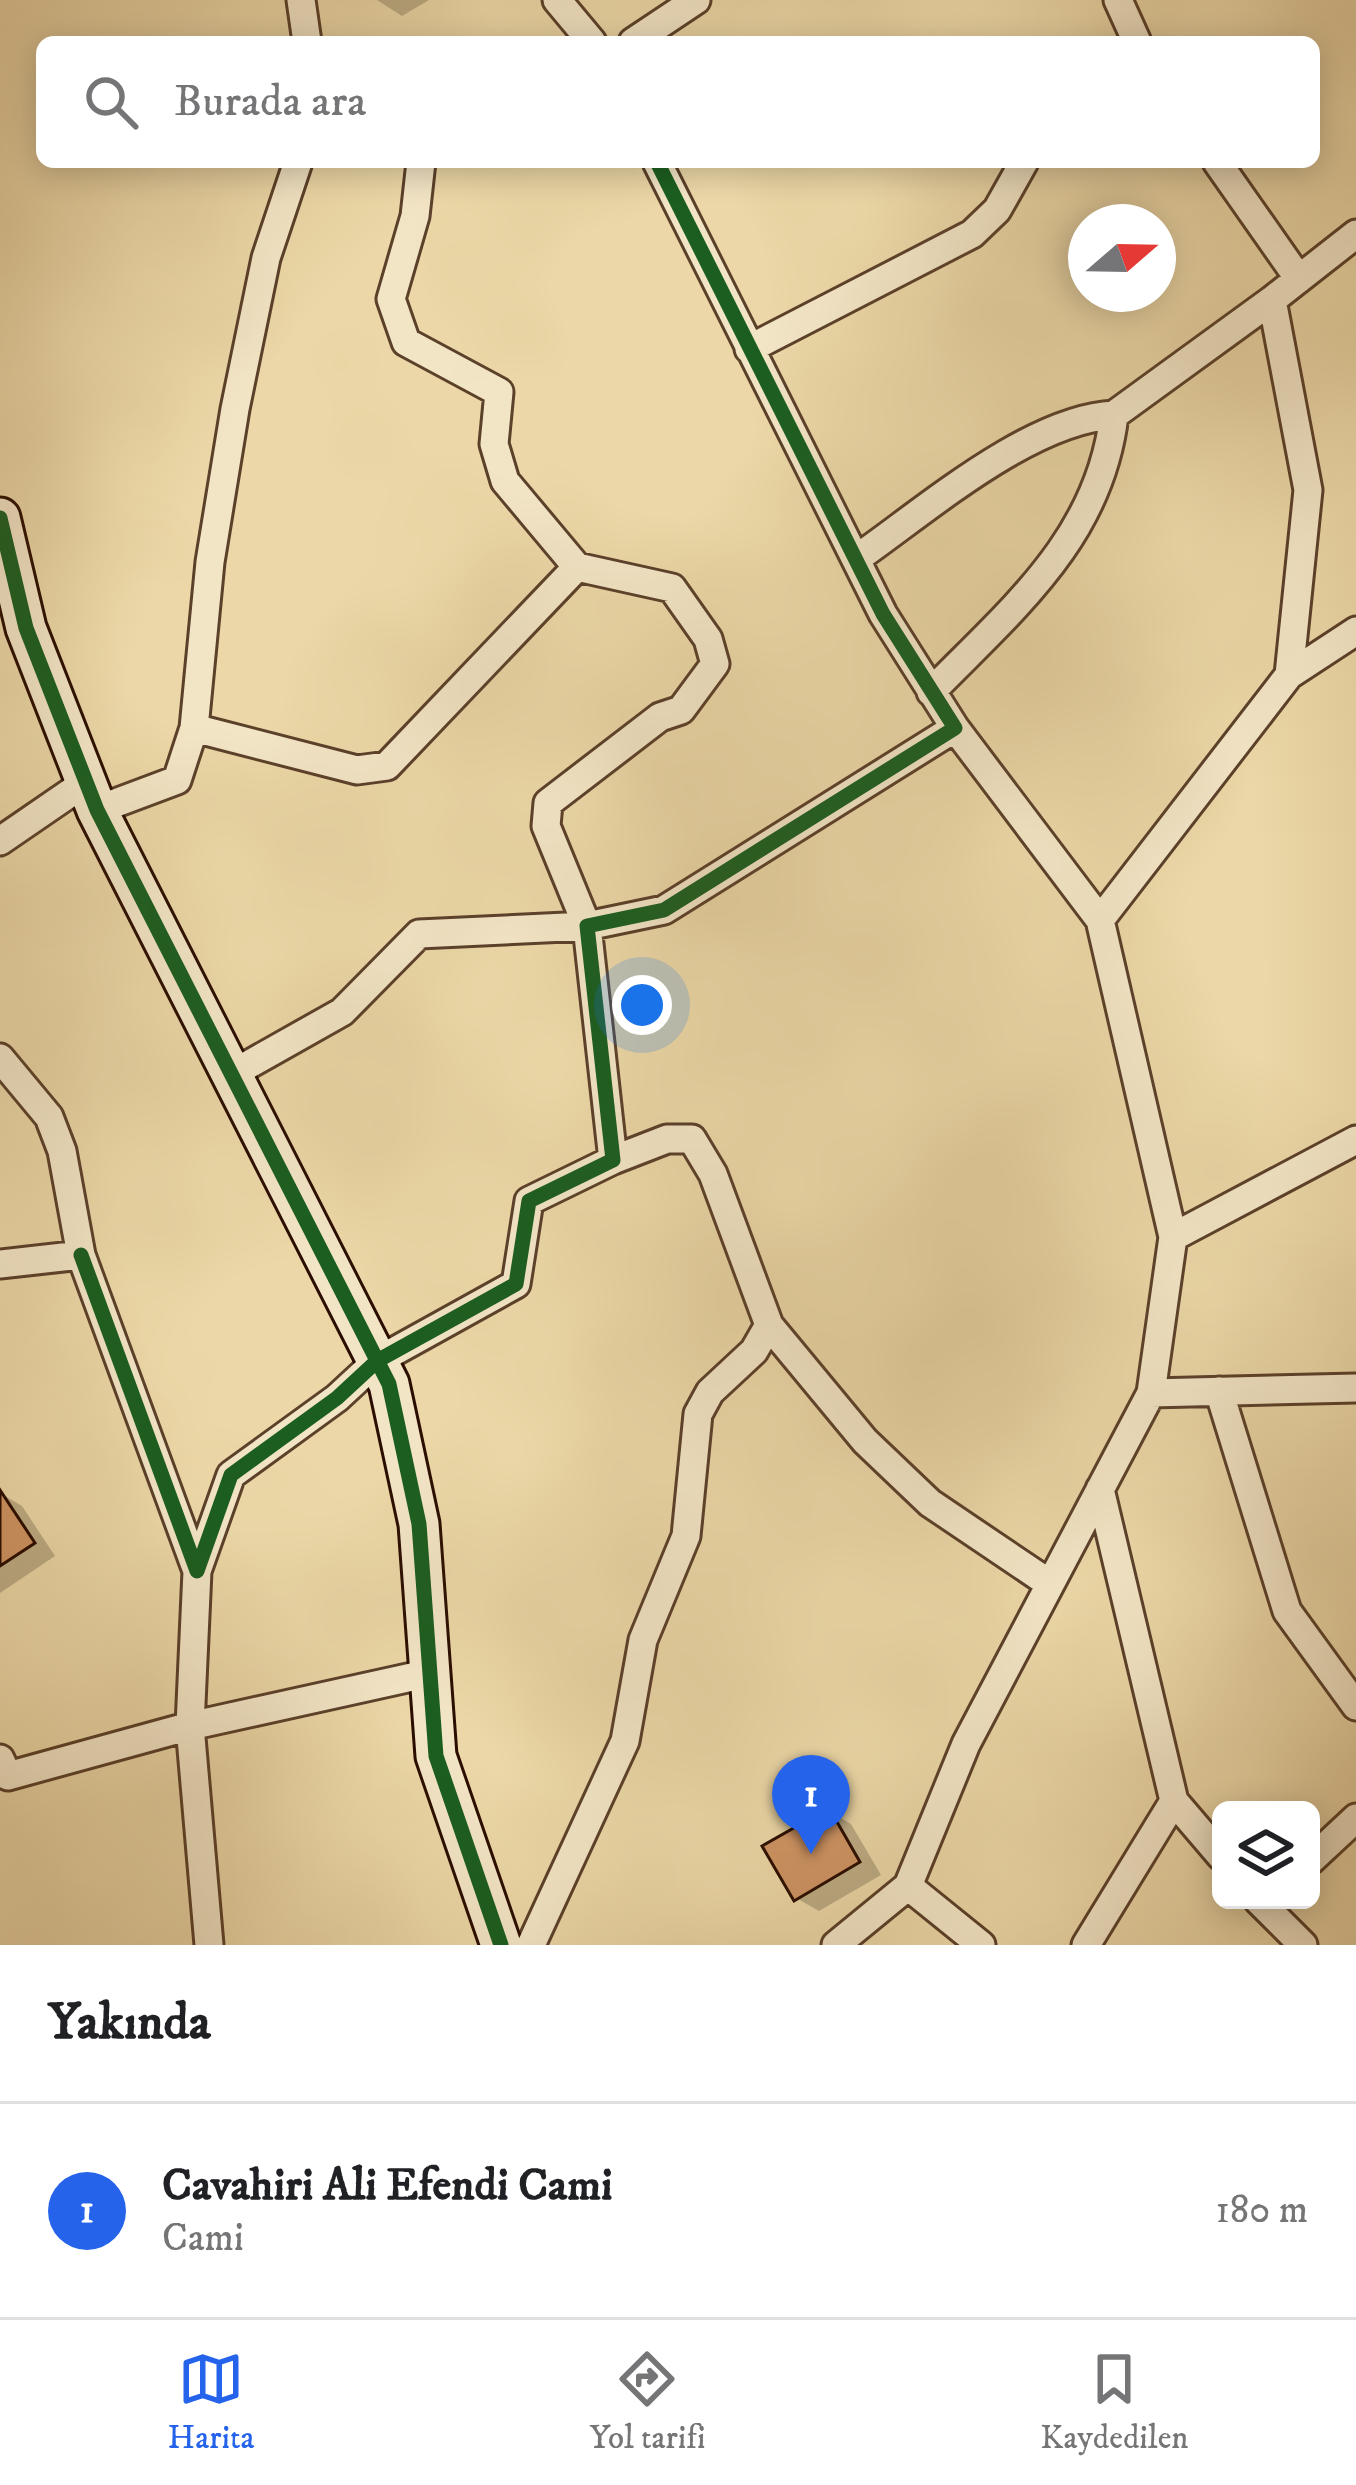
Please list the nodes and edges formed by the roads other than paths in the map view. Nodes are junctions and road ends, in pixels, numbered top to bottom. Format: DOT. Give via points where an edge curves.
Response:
graph roads {
  1 [pos="302,0"];
  2 [pos="557,0"];
  3 [pos="696,0"];
  4 [pos="1118,0"];
  5 [pos="307,36"];
  6 [pos="587,36"];
  7 [pos="641,36"];
  8 [pos="1133,36"];
  9 [pos="296,168"];
  10 [pos="420,168"];
  11 [pos="660,168"];
  12 [pos="1021,168"];
  13 [pos="1221,168"];
  14 [pos="1356,235"];
  15 [pos="1299,279"];
  16 [pos="1272,300"];
  17 [pos="749,349"];
  18 [pos="1114,415"];
  19 [pos="0,518"];
  20 [pos="856,559"];
  21 [pos="577,567"];
  22 [pos="1356,631"];
  23 [pos="1288,675"];
  24 [pos="931,692"];
  25 [pos="194,728"];
  26 [pos="955,728"];
  27 [pos="92,796"];
  28 [pos="0,841"];
  29 [pos="1100,920"];
  30 [pos="587,926"];
  31 [pos="0,1058"];
  32 [pos="232,1074"];
  33 [pos="1356,1140"];
  34 [pos="613,1160"];
  35 [pos="1173,1238"];
  36 [pos="81,1255"];
  37 [pos="0,1264"];
  38 [pos="769,1325"];
  39 [pos="377,1360"];
  40 [pos="1356,1388"];
  41 [pos="1219,1391"];
  42 [pos="1151,1393"];
  43 [pos="1100,1490"];
  44 [pos="197,1571"];
  45 [pos="1050,1584"];
  46 [pos="430,1673"];
  47 [pos="1356,1706"];
  48 [pos="190,1726"];
  49 [pos="3,1771"];
  50 [pos="1174,1801"];
  51 [pos="1356,1818"];
  52 [pos="1212,1845"];
  53 [pos="1320,1852"];
  54 [pos="908,1886"];
  55 [pos="1270,1909"];
  56 [pos="209,1945"];
  57 [pos="501,1945"];
  58 [pos="531,1945"];
  59 [pos="836,1945"];
  60 [pos="981,1945"];
  61 [pos="1086,1945"];
  62 [pos="1303,1945"];
  1 -- 5 [label="street"];
  2 -- 6 [label="street"];
  3 -- 7 [label="street"];
  4 -- 8 [label="street"];
  9 -- 25 [label="street" via="266,258 235,409"];
  10 -- 21 [label="street" via="416,216 391,299 406,342 499,392 494,444 505,481"];
  11 -- 17 [label="street"];
  12 -- 17 [label="street" via="997,211 972,234"];
  13 -- 15 [label="street"];
  14 -- 15 [label="street"];
  15 -- 16 [label="street"];
  16 -- 18 [label="street"];
  16 -- 23 [label="street" via="1308,490"];
  17 -- 20 [label="street"];
  18 -- 20 [label="street" via="1084,416 1024,443"];
  18 -- 24 [label="street" via="1110,450 1075,535"];
  19 -- 27 [label="street" via="26,628"];
  20 -- 24 [label="street"];
  21 -- 25 [label="street" via="387,766 357,770"];
  21 -- 30 [label="street" via="672,588 708,639 715,664 681,710 660,717 548,803 546,826"];
  22 -- 23 [label="street"];
  23 -- 29 [label="street"];
  24 -- 26 [label="street"];
  25 -- 27 [label="street" via="177,780"];
  26 -- 29 [label="street"];
  26 -- 30 [label="street" via="664,910"];
  27 -- 28 [label="street"];
  27 -- 32 [label="street"];
  29 -- 35 [label="street"];
  30 -- 32 [label="street" via="419,934 342,1012"];
  30 -- 34 [label="street"];
  31 -- 36 [label="street" via="49,1117"];
  32 -- 39 [label="street"];
  33 -- 35 [label="street"];
  34 -- 38 [label="street" via="667,1139 692,1139 713,1174"];
  34 -- 39 [label="street" via="529,1201 516,1284"];
  35 -- 42 [label="street"];
  36 -- 37 [label="street"];
  36 -- 44 [label="street"];
  38 -- 45 [label="street" via="865,1441 930,1503"];
  38 -- 58 [label="street" via="698,1414 686,1535 644,1640 625,1741"];
  39 -- 44 [label="street" via="231,1475"];
  39 -- 46 [label="street" via="419,1524"];
  40 -- 41 [label="street"];
  41 -- 42 [label="street"];
  41 -- 47 [label="street" via="1287,1611"];
  42 -- 43 [label="street"];
  43 -- 45 [label="street"];
  43 -- 50 [label="street"];
  44 -- 48 [label="street"];
  45 -- 54 [label="street" via="967,1744"];
  46 -- 48 [label="street"];
  46 -- 57 [label="street" via="436,1756"];
  48 -- 49 [label="street"];
  48 -- 56 [label="street"];
  50 -- 52 [label="street"];
  50 -- 61 [label="street"];
  51 -- 53 [label="street"];
  54 -- 59 [label="street"];
  54 -- 60 [label="street"];
  55 -- 62 [label="street"];
}
